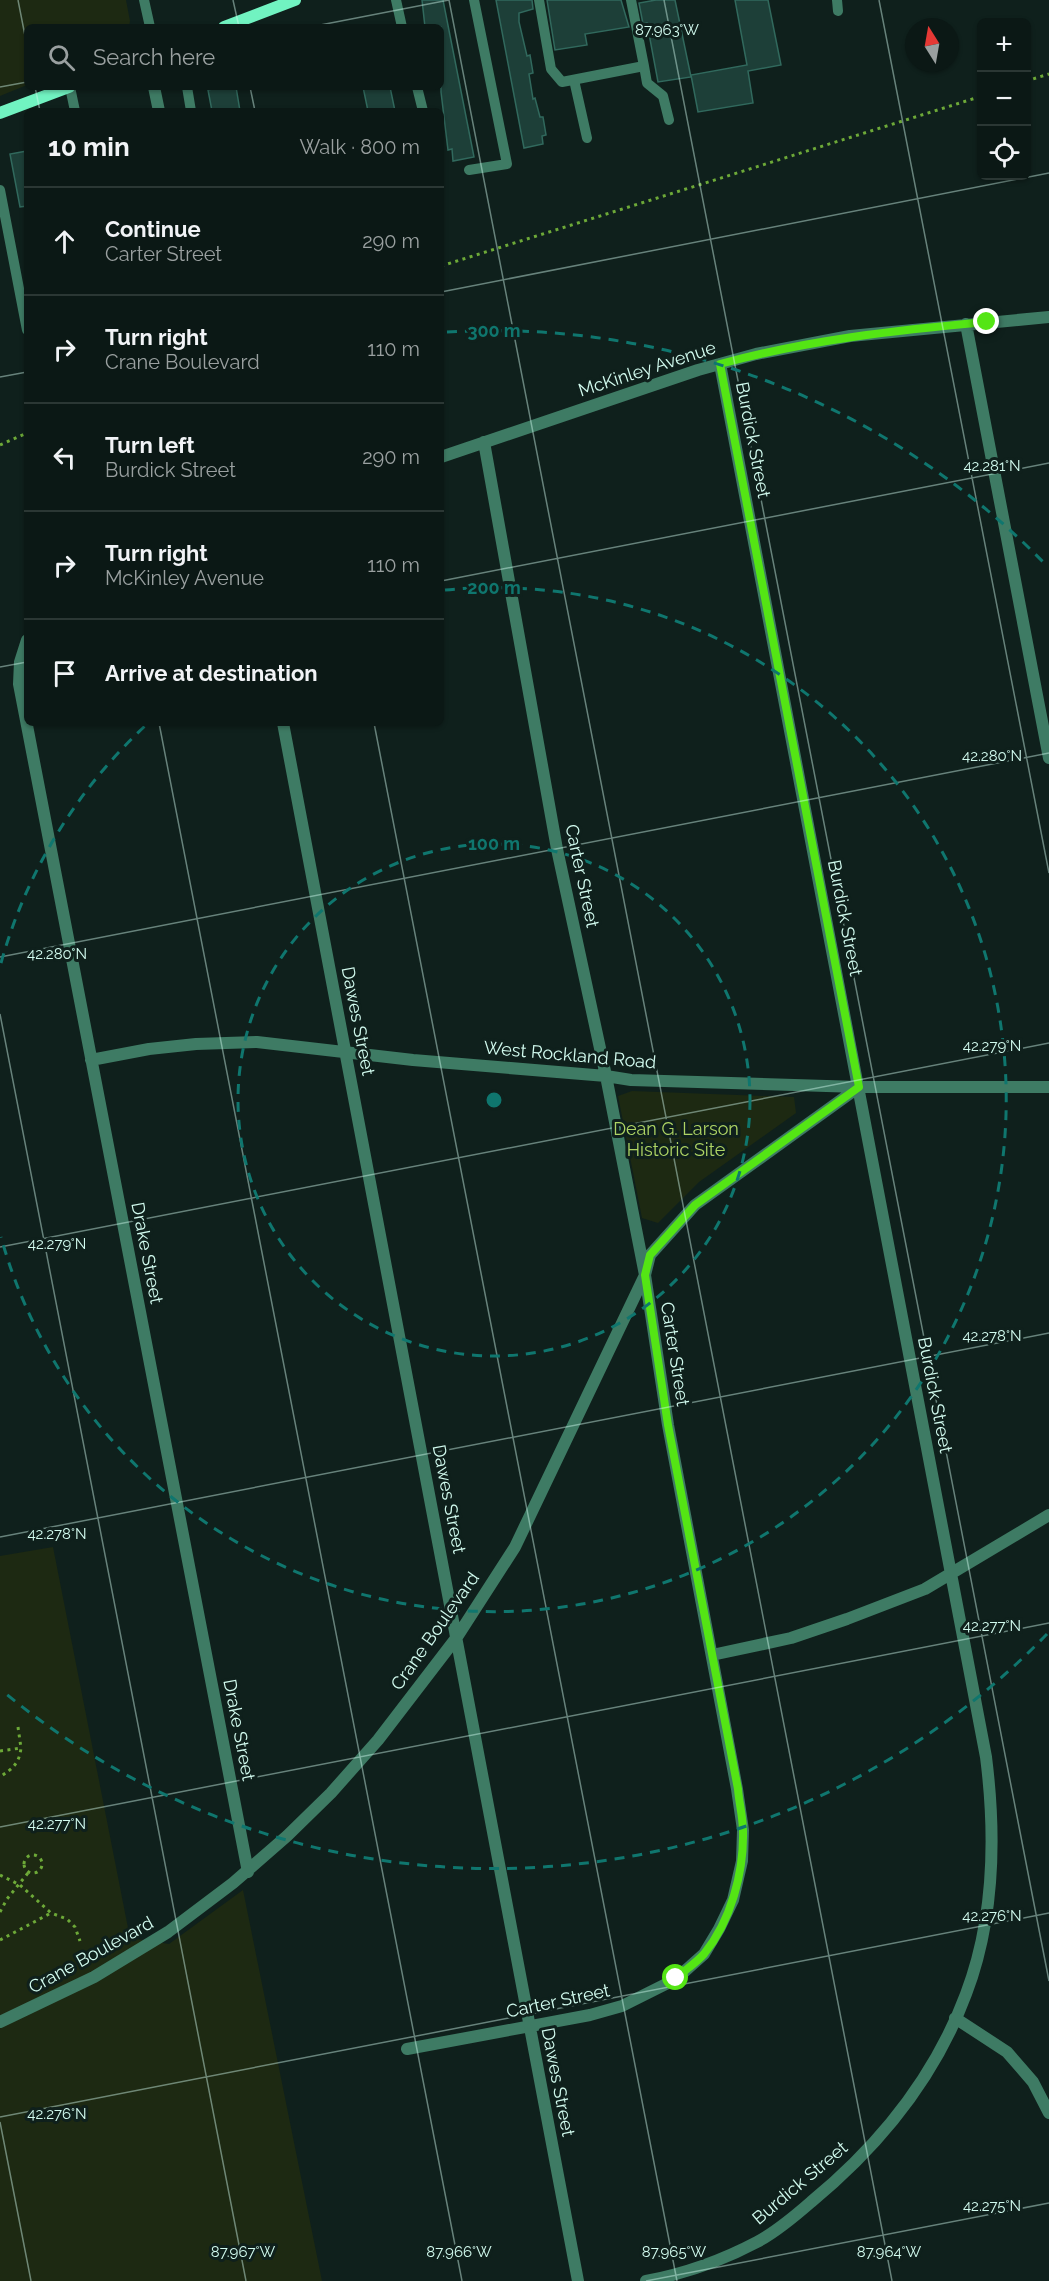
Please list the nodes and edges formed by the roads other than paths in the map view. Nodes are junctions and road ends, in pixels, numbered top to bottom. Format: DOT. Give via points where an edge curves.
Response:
graph roads {
  1 [pos="144,0"];
  2 [pos="295,0"];
  3 [pos="396,0"];
  4 [pos="474,0"];
  5 [pos="539,0"];
  6 [pos="631,0"];
  7 [pos="149,24"];
  8 [pos="232,24"];
  9 [pos="401,24"];
  10 [pos="644,66"];
  11 [pos="574,80"];
  12 [pos="62,90"];
  13 [pos="71,90"];
  14 [pos="155,90"];
  15 [pos="188,90"];
  16 [pos="418,90"];
  17 [pos="74,108"];
  18 [pos="158,108"];
  19 [pos="190,108"];
  20 [pos="422,108"];
  21 [pos="0,113"];
  22 [pos="669,120"];
  23 [pos="587,138"];
  24 [pos="469,170"];
  25 [pos="0,190"];
  26 [pos="24,314"];
  27 [pos="1049,317"];
  28 [pos="966,324"];
  29 [pos="720,364"];
  30 [pos="484,442"];
  31 [pos="444,456"];
  32 [pos="24,649"];
  33 [pos="24,710"];
  34 [pos="27,726"];
  35 [pos="285,726"];
  36 [pos="1049,758"];
  37 [pos="345,1051"];
  38 [pos="91,1060"];
  39 [pos="606,1076"];
  40 [pos="859,1087"];
  41 [pos="1049,1087"];
  42 [pos="645,1275"];
  43 [pos="1049,1515"];
  44 [pos="950,1574"];
  45 [pos="457,1637"];
  46 [pos="712,1655"];
  47 [pos="248,1872"];
  48 [pos="955,2018"];
  49 [pos="0,2022"];
  50 [pos="528,2026"];
  51 [pos="407,2049"];
  52 [pos="1049,2113"];
  53 [pos="578,2281"];
  54 [pos="646,2281"];
  1 -- 7 [label="lane"];
  2 -- 8 [label="main road"];
  3 -- 9 [label="lane"];
  4 -- 24 [label="lane" via="507,164"];
  5 -- 11 [label="lane" via="551,69 562,82"];
  6 -- 10 [label="lane"];
  10 -- 11 [label="lane"];
  10 -- 22 [label="lane" via="647,82 663,96"];
  11 -- 23 [label="lane"];
  12 -- 21 [label="main road"];
  13 -- 17 [label="lane"];
  14 -- 18 [label="street"];
  15 -- 19 [label="lane"];
  16 -- 20 [label="lane"];
  25 -- 26 [label="lane"];
  27 -- 28 [label="street, McKinley Avenue"];
  28 -- 29 [label="street, McKinley Avenue" via="850,336"];
  28 -- 36 [label="street"];
  29 -- 30 [label="street, McKinley Avenue"];
  29 -- 40 [label="street, Burdick Street"];
  30 -- 31 [label="street, McKinley Avenue"];
  30 -- 39 [label="street, Carter Street" via="557,849"];
  32 -- 33 [label="street, Drake Street" via="19,684"];
  34 -- 38 [label="street, Drake Street"];
  35 -- 37 [label="street, Dawes Street"];
  37 -- 38 [label="street, West Rockland Road" via="257,1042 196,1044"];
  37 -- 39 [label="street, West Rockland Road"];
  37 -- 45 [label="street, Dawes Street"];
  38 -- 47 [label="street, Drake Street"];
  39 -- 40 [label="street, West Rockland Road"];
  39 -- 42 [label="street, Carter Street"];
  40 -- 41 [label="street, West Rockland Road"];
  40 -- 42 [label="street, Crane Boulevard" via="695,1205 650,1255"];
  40 -- 44 [label="street, Burdick Street"];
  42 -- 45 [label="street, Crane Boulevard" via="515,1546"];
  42 -- 46 [label="street, Carter Street" via="668,1425"];
  43 -- 44 [label="street"];
  44 -- 46 [label="street" via="925,1589 847,1619 790,1638"];
  44 -- 48 [label="street, Burdick Street" via="986,1757 993,1854 978,1953"];
  45 -- 47 [label="street, Crane Boulevard" via="378,1740 331,1793"];
  45 -- 50 [label="street, Dawes Street"];
  46 -- 50 [label="street, Carter Street" via="743,1830 742,1861 733,1900 719,1929 704,1954 676,1978 622,2006"];
  47 -- 49 [label="street, Crane Boulevard" via="168,1932 94,1977"];
  48 -- 52 [label="street" via="1008,2052 1032,2082"];
  48 -- 54 [label="street, Burdick Street" via="918,2089 839,2179 758,2241 718,2259"];
  50 -- 51 [label="street, Carter Street"];
  50 -- 53 [label="street, Dawes Street"];
}
